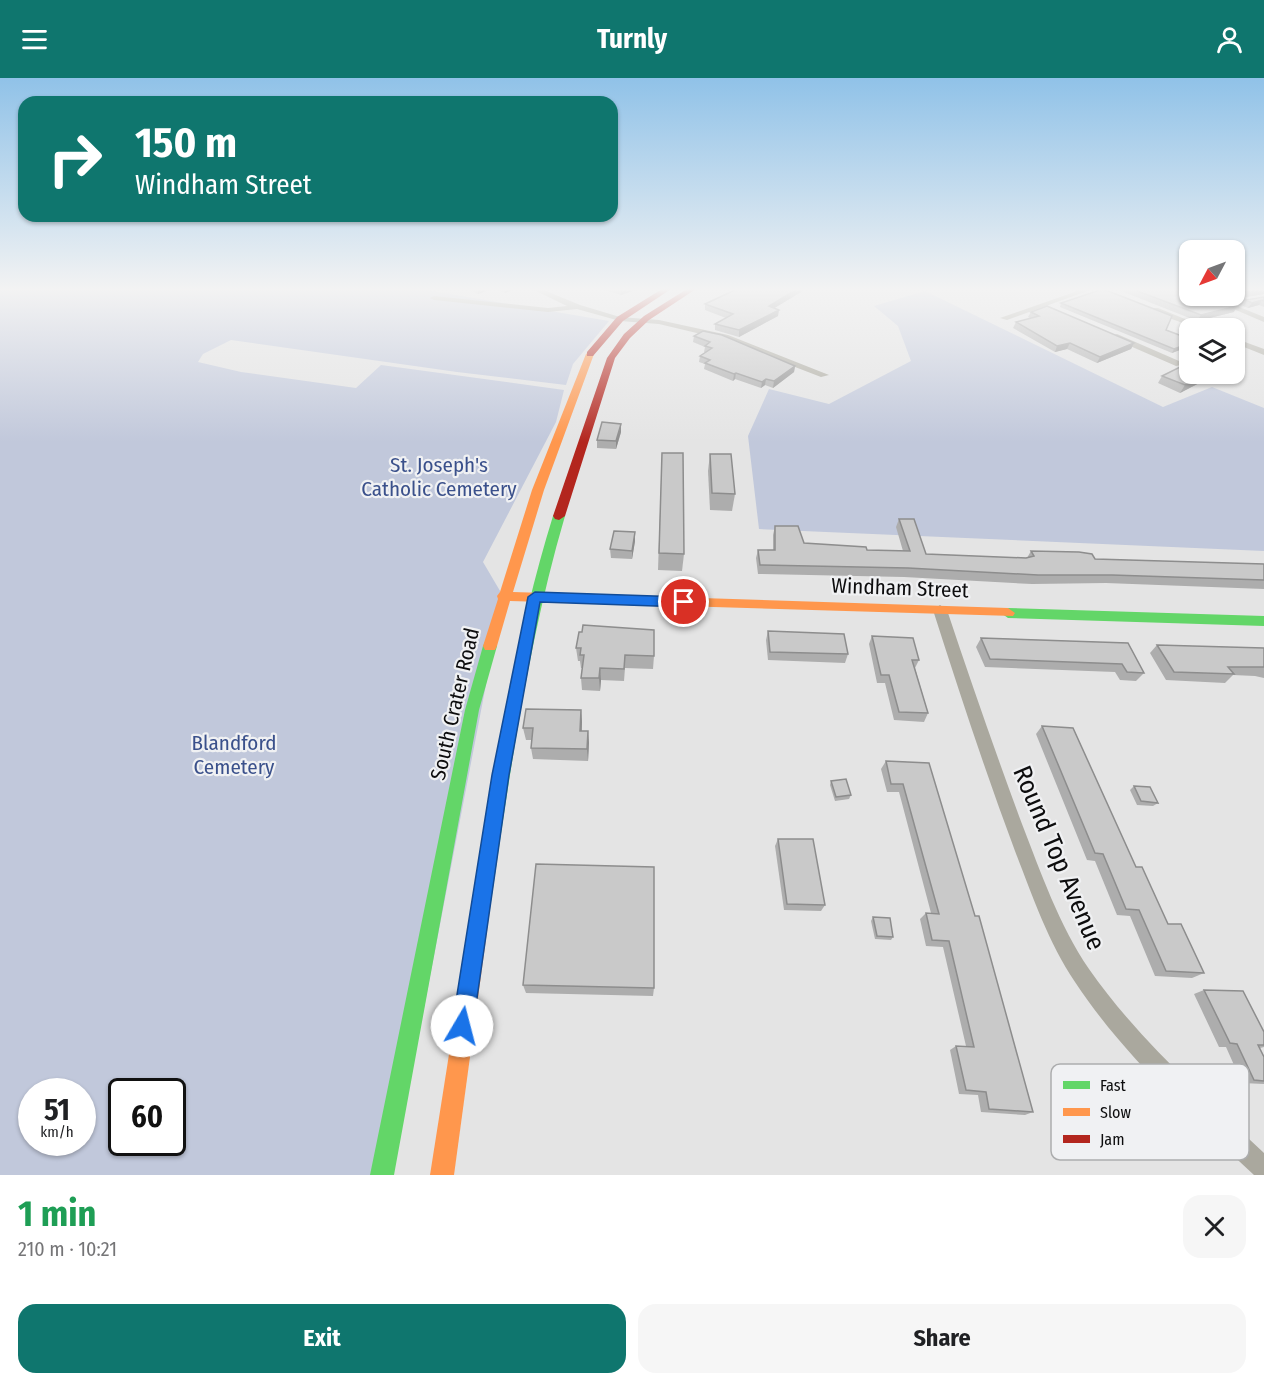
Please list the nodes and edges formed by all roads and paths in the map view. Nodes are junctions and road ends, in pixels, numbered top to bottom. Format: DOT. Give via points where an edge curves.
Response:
graph roads {
  1 [pos="603,340"];
  2 [pos="623,340"];
  3 [pos="733,340"];
  4 [pos="1125,340"];
  5 [pos="1245,344"];
  6 [pos="1264,352"];
  7 [pos="1179,364"];
  8 [pos="824,375"];
  9 [pos="503,596"];
  10 [pos="535,597"];
  11 [pos="940,610"];
  12 [pos="1264,621"];
  13 [pos="1155,1064"];
  14 [pos="1249,1155"];
  15 [pos="1264,1169"];
  16 [pos="382,1175"];
  17 [pos="442,1175"];
  1 -- 9 [label="main road, South Crater Road" via="588,357"];
  2 -- 10 [label="main road" via="601,381"];
  3 -- 8 [label="street"];
  4 -- 7 [label="street"];
  5 -- 6 [label="street"];
  9 -- 10 [label="main road, Windham Street"];
  9 -- 16 [label="main road, South Crater Road"];
  10 -- 11 [label="main road, Windham Street"];
  10 -- 17 [label="main road" via="506,714"];
  11 -- 12 [label="main road, Windham Street"];
  11 -- 13 [label="street, Round Top Avenue" via="992,766 1055,927 1106,1009"];
  14 -- 15 [label="street, Round Top Avenue"];
}
